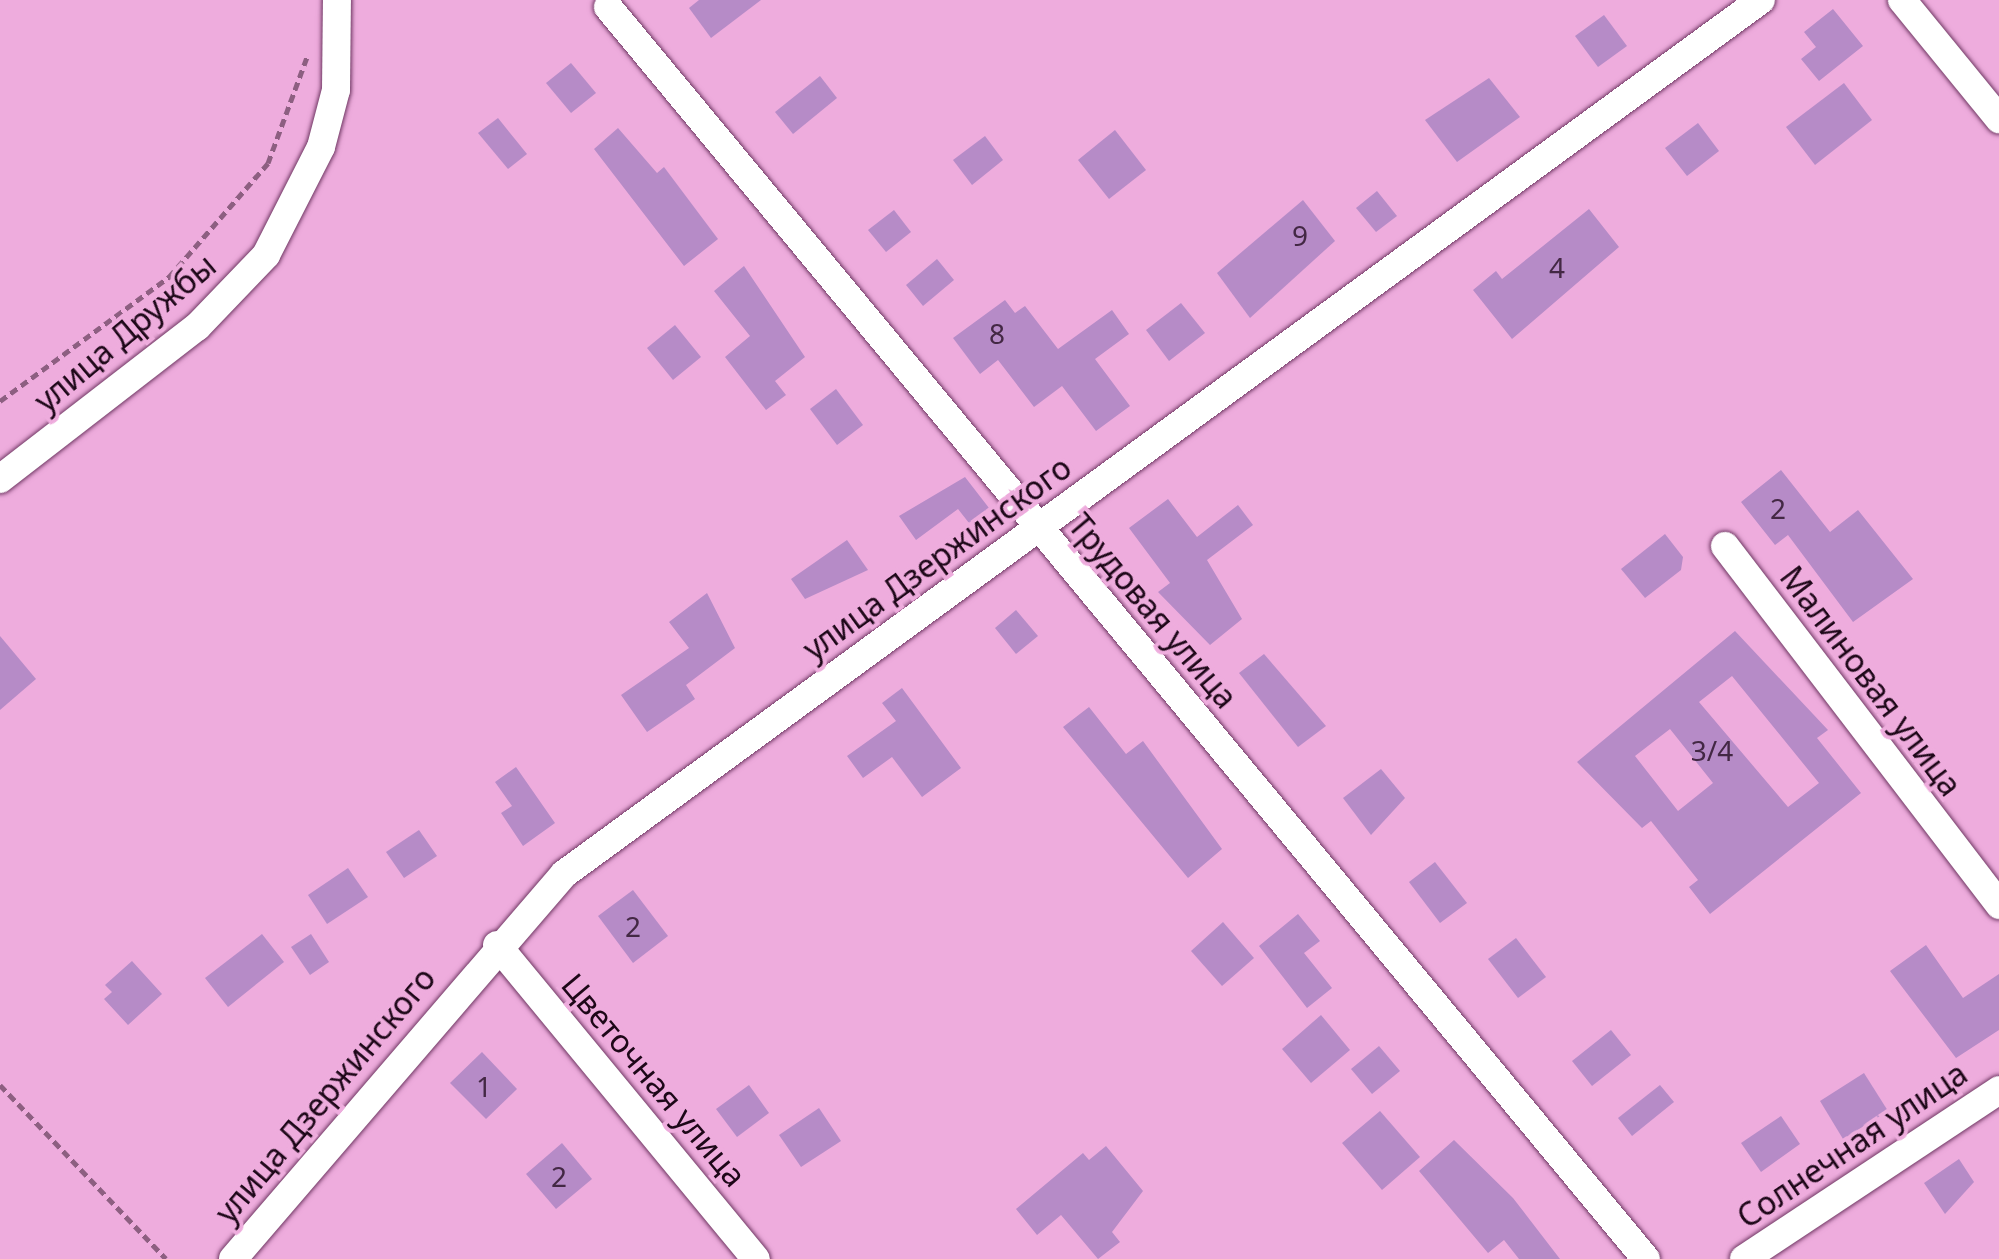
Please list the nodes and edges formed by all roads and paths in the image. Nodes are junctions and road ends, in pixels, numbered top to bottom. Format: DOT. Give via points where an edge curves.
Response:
graph roads {
  1 [pos="337,0"];
  2 [pos="1762,0"];
  3 [pos="1902,0"];
  4 [pos="608,7"];
  5 [pos="311,35"];
  6 [pos="1999,119"];
  7 [pos="0,401"];
  8 [pos="0,479"];
  9 [pos="1038,527"];
  10 [pos="1725,546"];
  11 [pos="1999,905"];
  12 [pos="497,945"];
  13 [pos="0,1085"];
  14 [pos="1999,1090"];
  15 [pos="166,1259"];
  16 [pos="233,1259"];
  17 [pos="756,1259"];
  18 [pos="1646,1259"];
  19 [pos="1744,1259"];
  1 -- 8 [label="street, улица Дружбы" via="336,90 320,148 266,255 197,327"];
  2 -- 9 [label="street, улица Дзержинского"];
  3 -- 6 [label="street"];
  4 -- 9 [label="street, Трудовая улица"];
  5 -- 7 [label="path" via="303,86 268,164 169,277"];
  9 -- 12 [label="street, улица Дзержинского" via="564,874"];
  9 -- 18 [label="street, Трудовая улица"];
  10 -- 11 [label="street, Малиновая улица"];
  12 -- 16 [label="street, улица Дзержинского"];
  12 -- 17 [label="street, Цветочная улица"];
  13 -- 15 [label="path"];
  14 -- 19 [label="street, Солнечная улица"];
}
